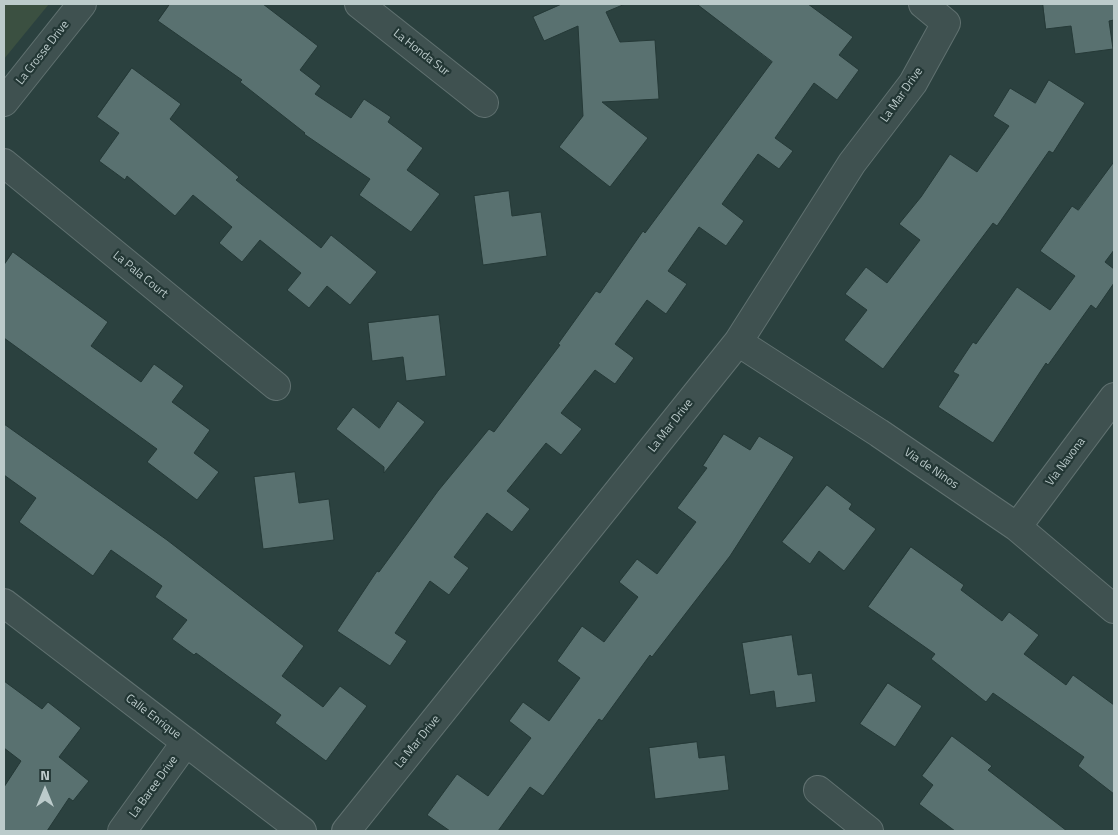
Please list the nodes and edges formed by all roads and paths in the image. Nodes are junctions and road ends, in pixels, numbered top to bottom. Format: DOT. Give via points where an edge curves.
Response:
graph roads {
  1 [pos="82,4"];
  2 [pos="359,4"];
  3 [pos="923,4"];
  4 [pos="4,102"];
  5 [pos="484,102"];
  6 [pos="4,163"];
  7 [pos="738,342"];
  8 [pos="276,386"];
  9 [pos="1114,397"];
  10 [pos="1017,527"];
  11 [pos="4,603"];
  12 [pos="1114,609"];
  13 [pos="186,742"];
  14 [pos="818,790"];
  15 [pos="122,831"];
  16 [pos="302,831"];
  17 [pos="346,831"];
  18 [pos="868,831"];
  1 -- 4 [label="street, La Crosse Drive"];
  2 -- 5 [label="street, La Honda Sur"];
  3 -- 7 [label="street, La Mar Drive" via="946,23 913,83 852,163"];
  6 -- 8 [label="street, La Pala Court"];
  7 -- 10 [label="street, Via de Ninos"];
  7 -- 17 [label="street, La Mar Drive"];
  9 -- 10 [label="street, Via Navona"];
  10 -- 12 [label="street, Via de Ninos"];
  11 -- 13 [label="street, Calle Enrique"];
  13 -- 15 [label="street, La Baree Drive"];
  13 -- 16 [label="street, Calle Enrique"];
  14 -- 18 [label="street"];
}
